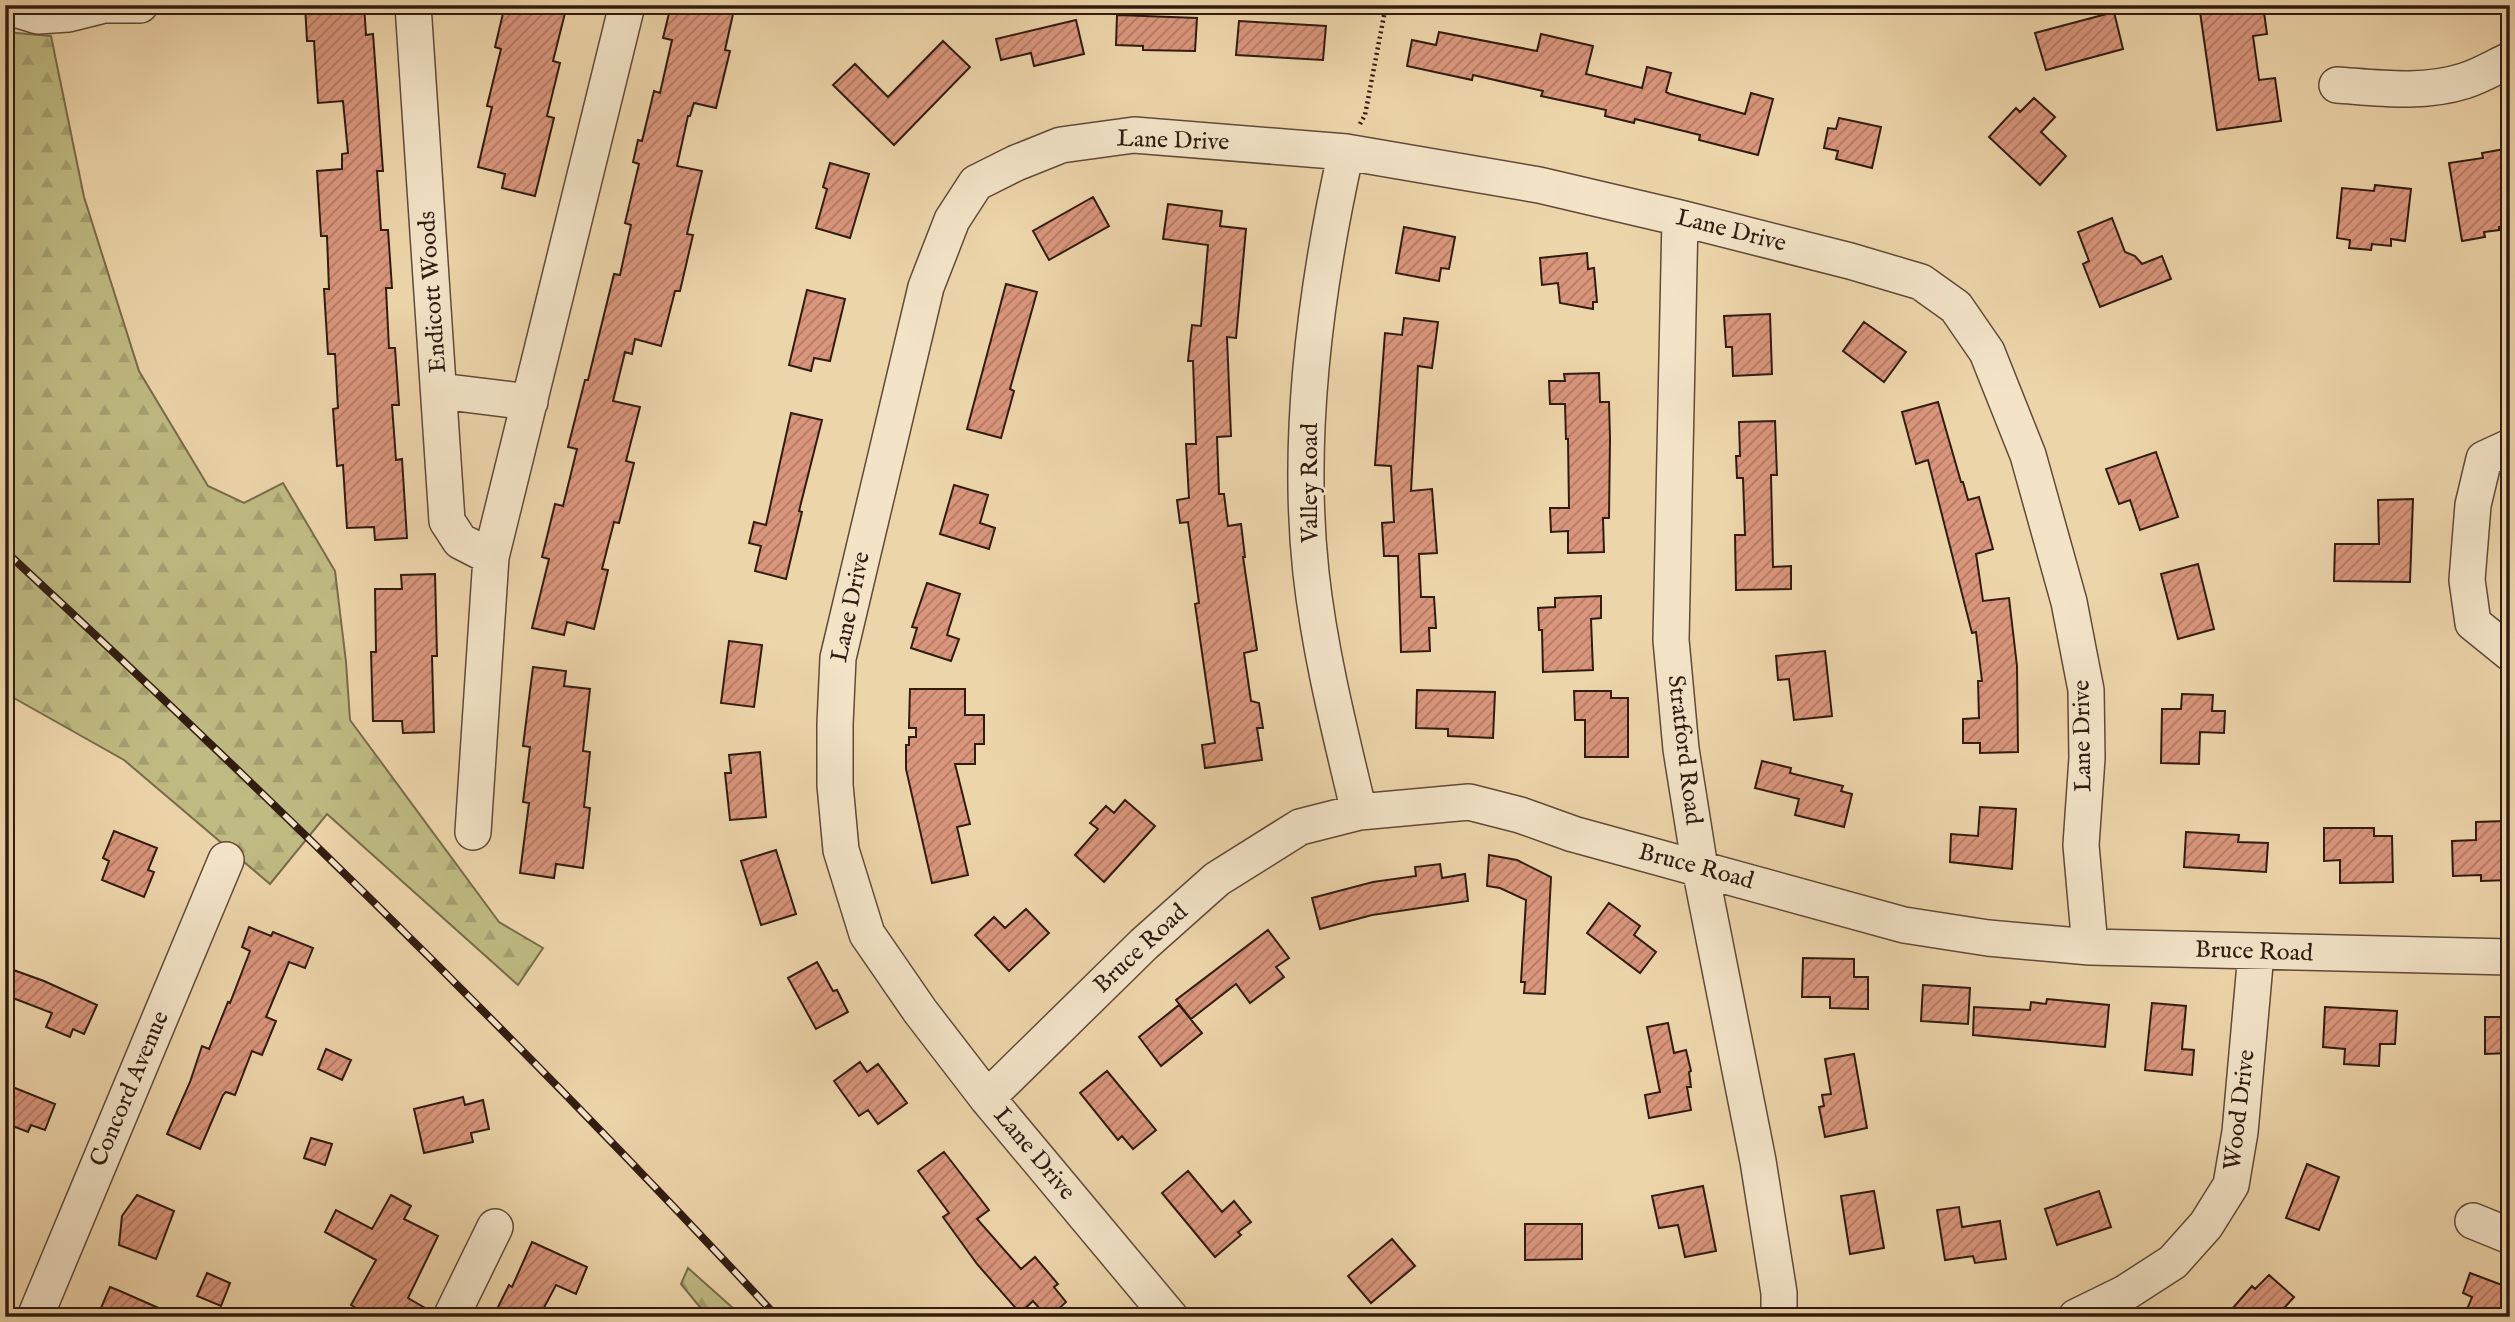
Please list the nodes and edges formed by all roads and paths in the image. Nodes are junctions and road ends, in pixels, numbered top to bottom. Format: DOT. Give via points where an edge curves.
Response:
graph roads {
  1 [pos="140,5"];
  2 [pos="413,5"];
  3 [pos="627,5"];
  4 [pos="1386,5"];
  5 [pos="5,6"];
  6 [pos="100,6"];
  7 [pos="2510,60"];
  8 [pos="2337,85"];
  9 [pos="1346,152"];
  10 [pos="1680,218"];
  11 [pos="440,391"];
  12 [pos="530,402"];
  13 [pos="2510,447"];
  14 [pos="491,557"];
  15 [pos="2510,653"];
  16 [pos="1359,812"];
  17 [pos="473,832"];
  18 [pos="226,860"];
  19 [pos="1700,868"];
  20 [pos="2090,947"];
  21 [pos="2256,953"];
  22 [pos="2510,957"];
  23 [pos="987,1098"];
  24 [pos="2473,1221"];
  25 [pos="495,1227"];
  26 [pos="2510,1236"];
  27 [pos="34,1317"];
  28 [pos="451,1317"];
  29 [pos="1170,1317"];
  30 [pos="1779,1317"];
  31 [pos="2076,1317"];
  1 -- 6 [label="street"];
  2 -- 11 [label="street, Endicott Woods"];
  3 -- 12 [label="street"];
  4 -- 9 [label="path" via="1365,115"];
  5 -- 6 [label="street" via="38,16"];
  7 -- 8 [label="street" via="2444,86"];
  9 -- 10 [label="street, Lane Drive" via="1539,186"];
  9 -- 16 [label="street, Valley Road" via="1321,280 1307,503 1322,650"];
  9 -- 23 [label="street, Lane Drive" via="1133,135 1061,145 976,183 952,220 926,287 838,658 835,785 841,850 867,934"];
  10 -- 19 [label="street, Stratford Road" via="1671,640 1681,749"];
  10 -- 20 [label="street, Lane Drive" via="1921,282 1956,307 1987,352 2028,455 2069,602 2086,690 2081,845"];
  11 -- 12 [label="street"];
  11 -- 14 [label="street, Endicott Woods" via="447,521 460,541"];
  12 -- 14 [label="street"];
  13 -- 15 [label="street" via="2484,459 2473,505 2467,580 2473,623"];
  14 -- 17 [label="street"];
  16 -- 19 [label="street, Bruce Road" via="1469,802"];
  16 -- 23 [label="street, Bruce Road" via="1300,827 1217,879"];
  18 -- 27 [label="street, Concord Avenue"];
  19 -- 20 [label="street, Bruce Road" via="1904,925 1988,939"];
  19 -- 30 [label="street, Stratford Road" via="1758,1161"];
  20 -- 21 [label="street, Bruce Road"];
  21 -- 22 [label="street, Bruce Road"];
  21 -- 31 [label="street, Wood Drive" via="2231,1185 2206,1225 2173,1262"];
  23 -- 29 [label="street, Lane Drive"];
  24 -- 26 [label="street"];
  25 -- 28 [label="street"];
}
